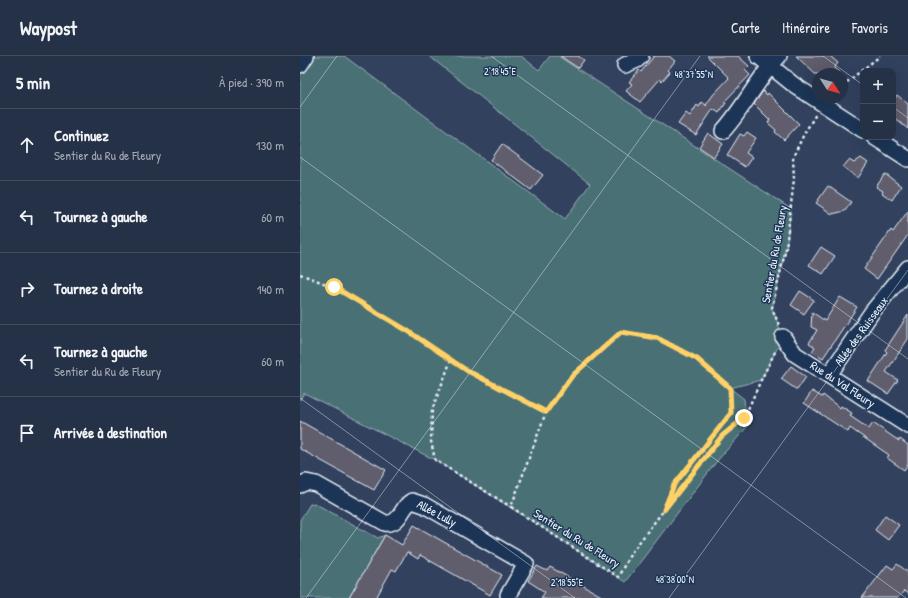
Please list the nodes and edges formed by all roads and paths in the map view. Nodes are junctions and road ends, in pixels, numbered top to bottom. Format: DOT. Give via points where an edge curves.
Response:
graph roads {
  1 [pos="306,56"];
  2 [pos="641,56"];
  3 [pos="758,56"];
  4 [pos="880,56"];
  5 [pos="774,61"];
  6 [pos="300,65"];
  7 [pos="625,65"];
  8 [pos="848,81"];
  9 [pos="812,94"];
  10 [pos="823,104"];
  11 [pos="860,128"];
  12 [pos="723,131"];
  13 [pos="879,140"];
  14 [pos="908,159"];
  15 [pos="908,268"];
  16 [pos="300,274"];
  17 [pos="783,337"];
  18 [pos="451,360"];
  19 [pos="829,375"];
  20 [pos="546,412"];
  21 [pos="908,426"];
  22 [pos="300,485"];
  23 [pos="511,507"];
  24 [pos="664,510"];
  25 [pos="508,595"];
  1 -- 6 [label="street"];
  2 -- 7 [label="street"];
  3 -- 5 [label="street"];
  4 -- 8 [label="path"];
  5 -- 9 [label="street"];
  5 -- 12 [label="street"];
  10 -- 11 [label="street"];
  10 -- 17 [label="path, Sentier du Ru de Fleury" via="793,157 794,179 787,242 772,308"];
  13 -- 14 [label="street"];
  15 -- 19 [label="street, Allée des Ruisseaux" via="872,312"];
  16 -- 18 [label="path" via="334,287"];
  17 -- 19 [label="street, Rue du Val Fleury" via="795,354"];
  17 -- 24 [label="path, Sentier du Ru de Fleury" via="744,418 722,436"];
  18 -- 20 [label="path"];
  18 -- 23 [label="path" via="432,410 431,441 435,460"];
  19 -- 21 [label="street, Rue du Val Fleury"];
  20 -- 23 [label="path"];
  20 -- 24 [label="path" via="572,376 621,332 657,338 697,359 730,388 731,413 674,485"];
  22 -- 25 [label="street, Allée Lully" via="306,482 380,525 394,522 409,502 418,502 526,564"];
  23 -- 24 [label="path, Sentier du Ru de Fleury" via="618,577 632,553"];
}
